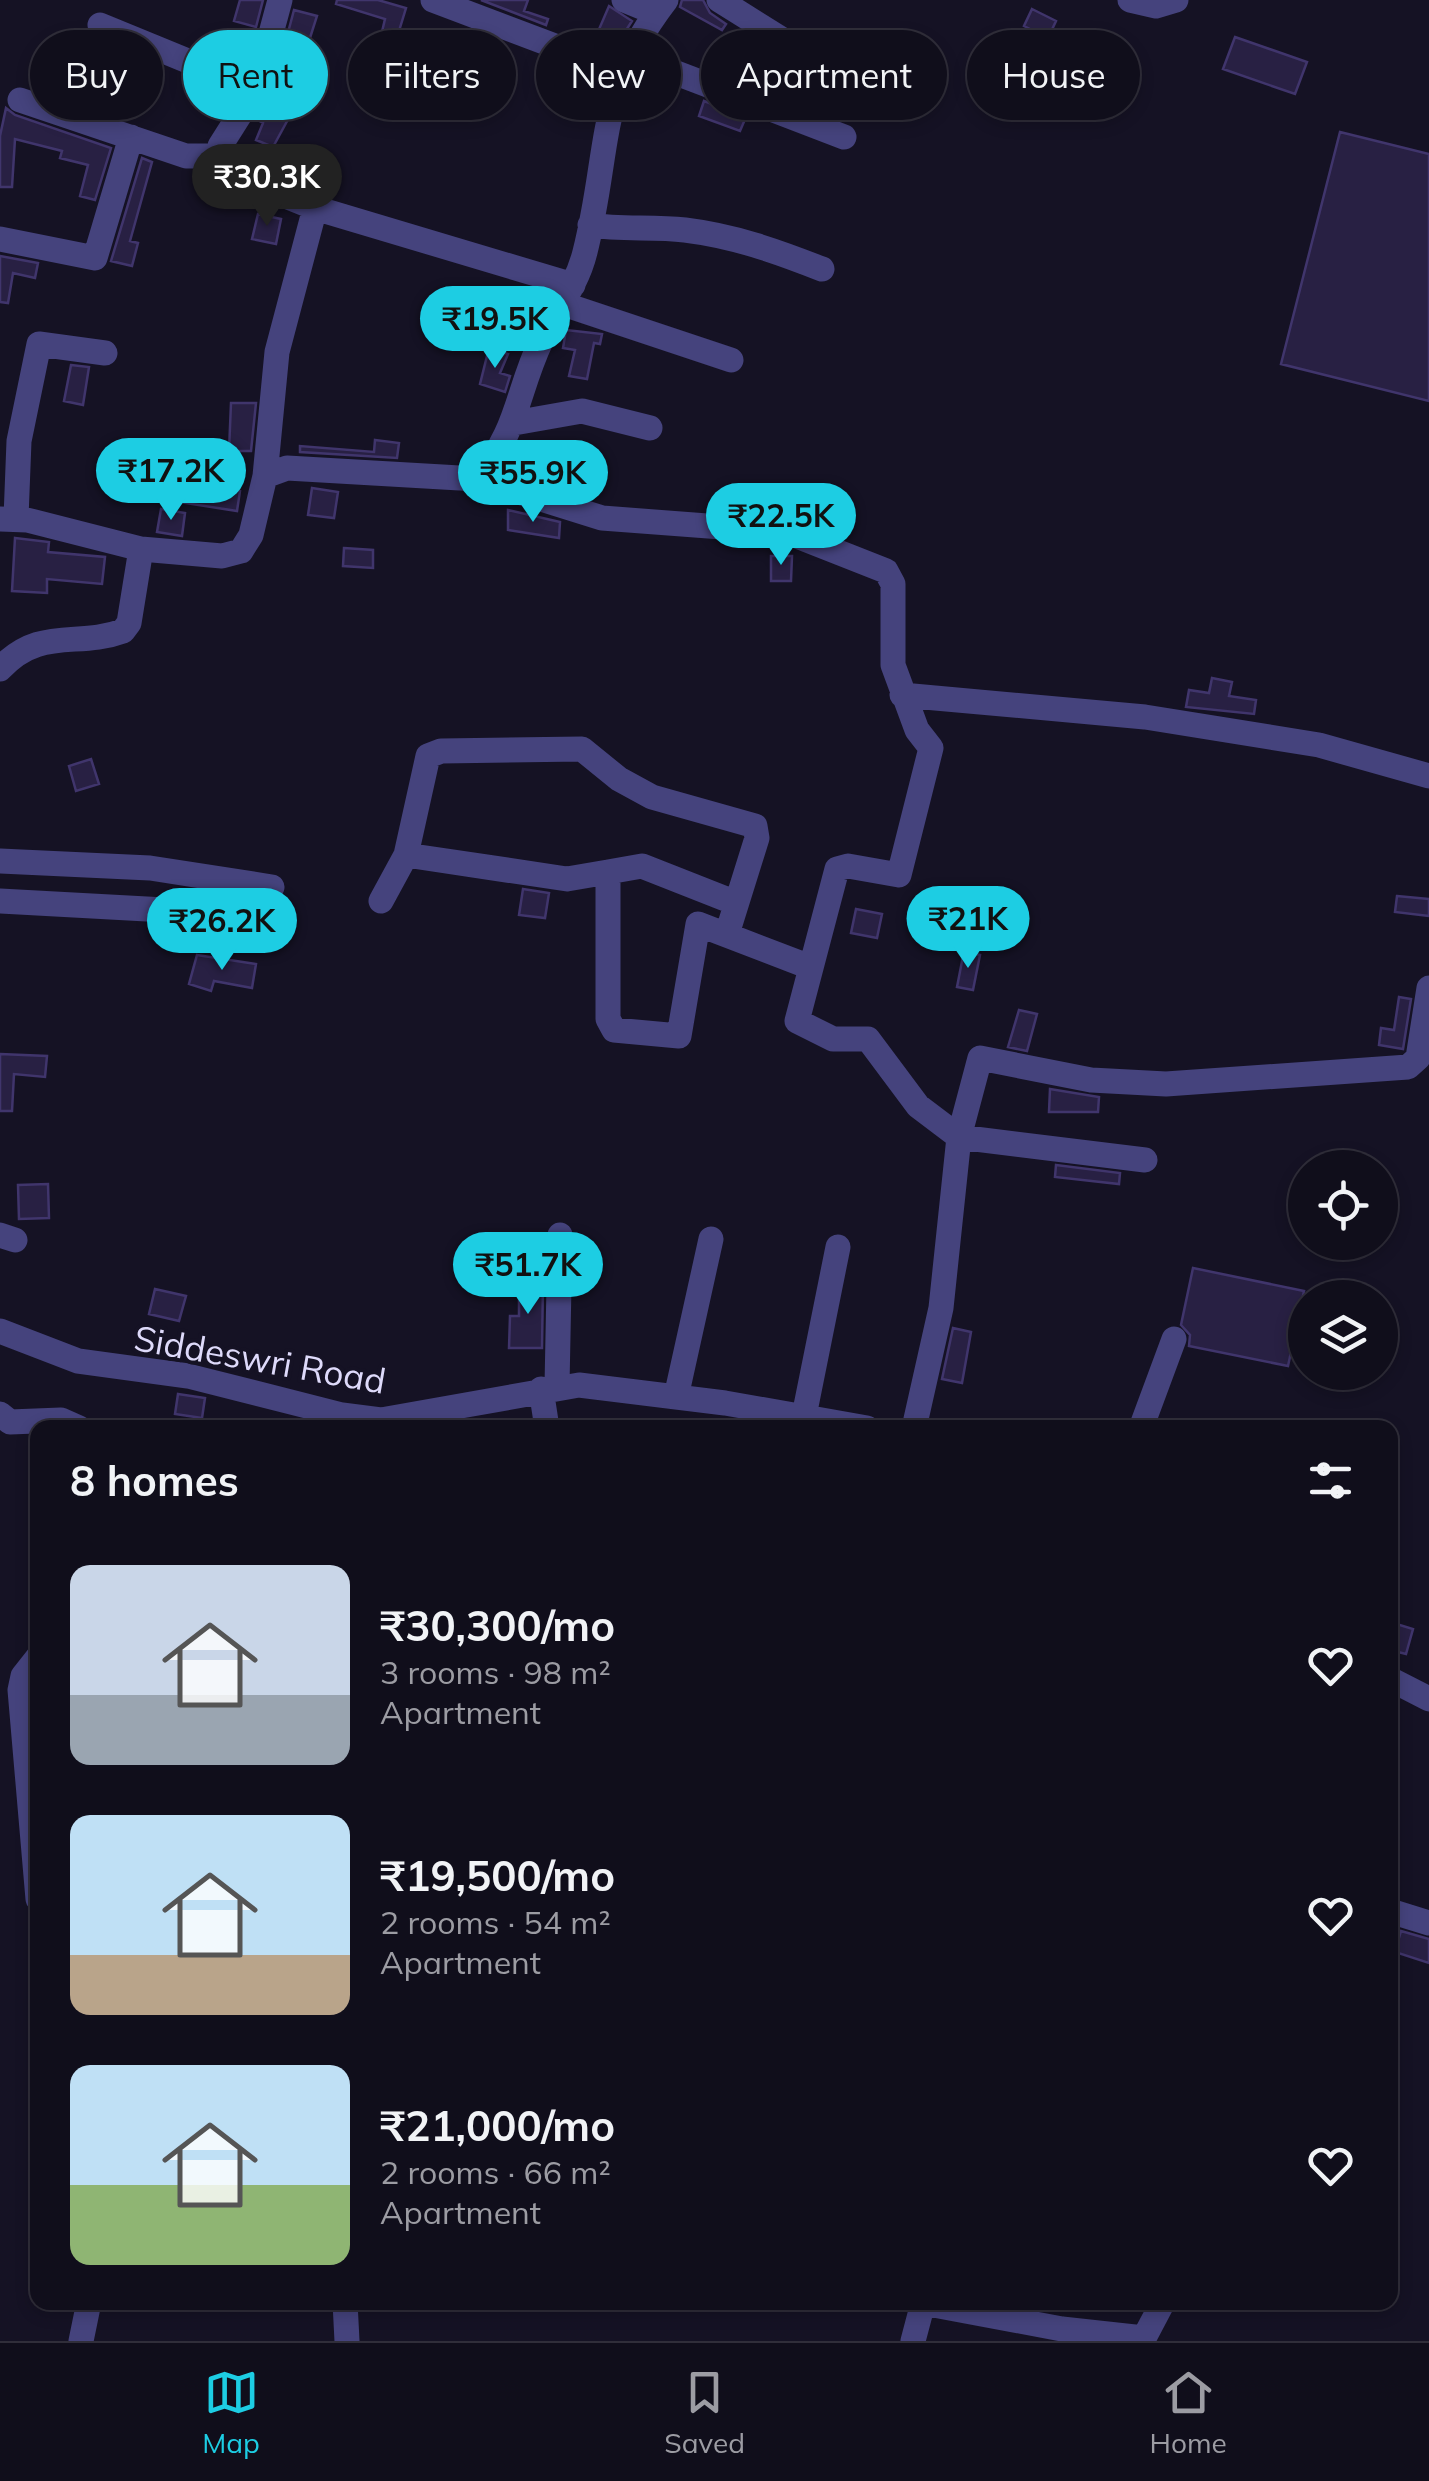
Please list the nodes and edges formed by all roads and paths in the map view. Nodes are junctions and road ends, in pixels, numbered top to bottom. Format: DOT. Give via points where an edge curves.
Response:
graph roads {
  1 [pos="280,0"];
  2 [pos="433,0"];
  3 [pos="624,0"];
  4 [pos="719,0"];
  5 [pos="1130,0"];
  6 [pos="1176,0"];
  7 [pos="661,7"];
  8 [pos="100,25"];
  9 [pos="272,30"];
  10 [pos="646,30"];
  11 [pos="768,30"];
  12 [pos="536,34"];
  13 [pos="183,60"];
  14 [pos="681,82"];
  15 [pos="20,100"];
  16 [pos="235,120"];
  17 [pos="609,120"];
  18 [pos="131,137"];
  19 [pos="844,137"];
  20 [pos="219,156"];
  21 [pos="315,208"];
  22 [pos="590,224"];
  23 [pos="0,239"];
  24 [pos="822,269"];
  25 [pos="568,294"];
  26 [pos="105,353"];
  27 [pos="732,360"];
  28 [pos="514,422"];
  29 [pos="650,428"];
  30 [pos="265,476"];
  31 [pos="477,478"];
  32 [pos="8,518"];
  33 [pos="142,549"];
  34 [pos="0,668"];
  35 [pos="902,695"];
  36 [pos="1429,776"];
  37 [pos="406,856"];
  38 [pos="0,860"];
  39 [pos="608,872"];
  40 [pos="272,887"];
  41 [pos="0,901"];
  42 [pos="381,902"];
  43 [pos="736,903"];
  44 [pos="272,924"];
  45 [pos="727,934"];
  46 [pos="810,967"];
  47 [pos="1429,988"];
  48 [pos="960,1136"];
  49 [pos="1145,1160"];
  50 [pos="560,1235"];
  51 [pos="711,1239"];
  52 [pos="838,1247"];
  53 [pos="0,1331"];
  54 [pos="1174,1338"];
  55 [pos="549,1388"];
  56 [pos="676,1398"];
  57 [pos="804,1416"];
  58 [pos="334,1420"];
  59 [pos="370,1420"];
  60 [pos="547,1420"];
  61 [pos="825,1420"];
  62 [pos="916,1420"];
  63 [pos="1144,1420"];
  64 [pos="3,1421"];
  65 [pos="30,1421"];
  66 [pos="30,1667"];
  67 [pos="1398,1683"];
  68 [pos="1429,1700"];
  69 [pos="10,1719"];
  70 [pos="30,1796"];
  71 [pos="1398,1914"];
  72 [pos="1429,1924"];
  73 [pos="87,2310"];
  74 [pos="345,2310"];
  75 [pos="921,2310"];
  76 [pos="1004,2310"];
  77 [pos="1159,2310"];
  78 [pos="1144,2340"];
  79 [pos="81,2341"];
  80 [pos="347,2341"];
  81 [pos="912,2341"];
  1 -- 9 [label="street"];
  2 -- 12 [label="street"];
  3 -- 7 [label="street"];
  4 -- 11 [label="street"];
  5 -- 6 [label="street" via="1156,6"];
  7 -- 10 [label="street"];
  8 -- 13 [label="street"];
  14 -- 19 [label="street"];
  15 -- 18 [label="street"];
  16 -- 20 [label="street"];
  17 -- 22 [label="street"];
  18 -- 20 [label="street" via="191,157"];
  18 -- 23 [label="street" via="95,258"];
  20 -- 21 [label="street" via="234,177"];
  21 -- 25 [label="street"];
  21 -- 30 [label="street" via="277,352"];
  22 -- 24 [label="street" via="742,240"];
  22 -- 25 [label="street"];
  25 -- 27 [label="street"];
  25 -- 28 [label="street" via="540,345"];
  26 -- 32 [label="street" via="39,344"];
  28 -- 29 [label="street" via="582,411"];
  28 -- 31 [label="street"];
  30 -- 31 [label="street" via="287,468"];
  30 -- 33 [label="street" via="241,551 222,556"];
  31 -- 35 [label="street" via="602,518 774,530 869,561 893,584 892,656"];
  32 -- 33 [label="street"];
  33 -- 34 [label="street" via="123,632 54,638"];
  35 -- 36 [label="street" via="1165,720 1318,744"];
  35 -- 46 [label="street" via="931,748 901,870 893,877 839,867"];
  37 -- 39 [label="street" via="566,879"];
  37 -- 42 [label="street"];
  37 -- 43 [label="street" via="428,756 582,749 652,796 755,826"];
  38 -- 40 [label="street" via="150,868"];
  39 -- 43 [label="street" via="642,866"];
  39 -- 45 [label="street" via="608,1019 614,1030 678,1036 696,927"];
  41 -- 44 [label="street"];
  43 -- 45 [label="street"];
  45 -- 46 [label="street"];
  46 -- 48 [label="street" via="796,1021 833,1038 868,1039 914,1102"];
  47 -- 48 [label="street" via="1418,1058 1408,1066 1166,1084 1090,1080 980,1058"];
  48 -- 49 [label="street"];
  48 -- 62 [label="street" via="941,1308"];
  50 -- 55 [label="street"];
  51 -- 56 [label="street"];
  52 -- 57 [label="street"];
  53 -- 58 [label="street, Siddeswri Road" via="78,1360 188,1376"];
  54 -- 63 [label="street"];
  55 -- 56 [label="street, Siddeswri Road" via="602,1387"];
  55 -- 59 [label="street, Siddeswri Road"];
  55 -- 60 [label="street"];
  56 -- 57 [label="street, Siddeswri Road"];
  57 -- 61 [label="street, Siddeswri Road"];
  64 -- 65 [label="street"];
  66 -- 69 [label="street"];
  67 -- 68 [label="street"];
  69 -- 70 [label="street"];
  71 -- 72 [label="street"];
  73 -- 79 [label="street"];
  74 -- 80 [label="street"];
  75 -- 81 [label="street"];
  76 -- 78 [label="street"];
  77 -- 78 [label="street"];
}
